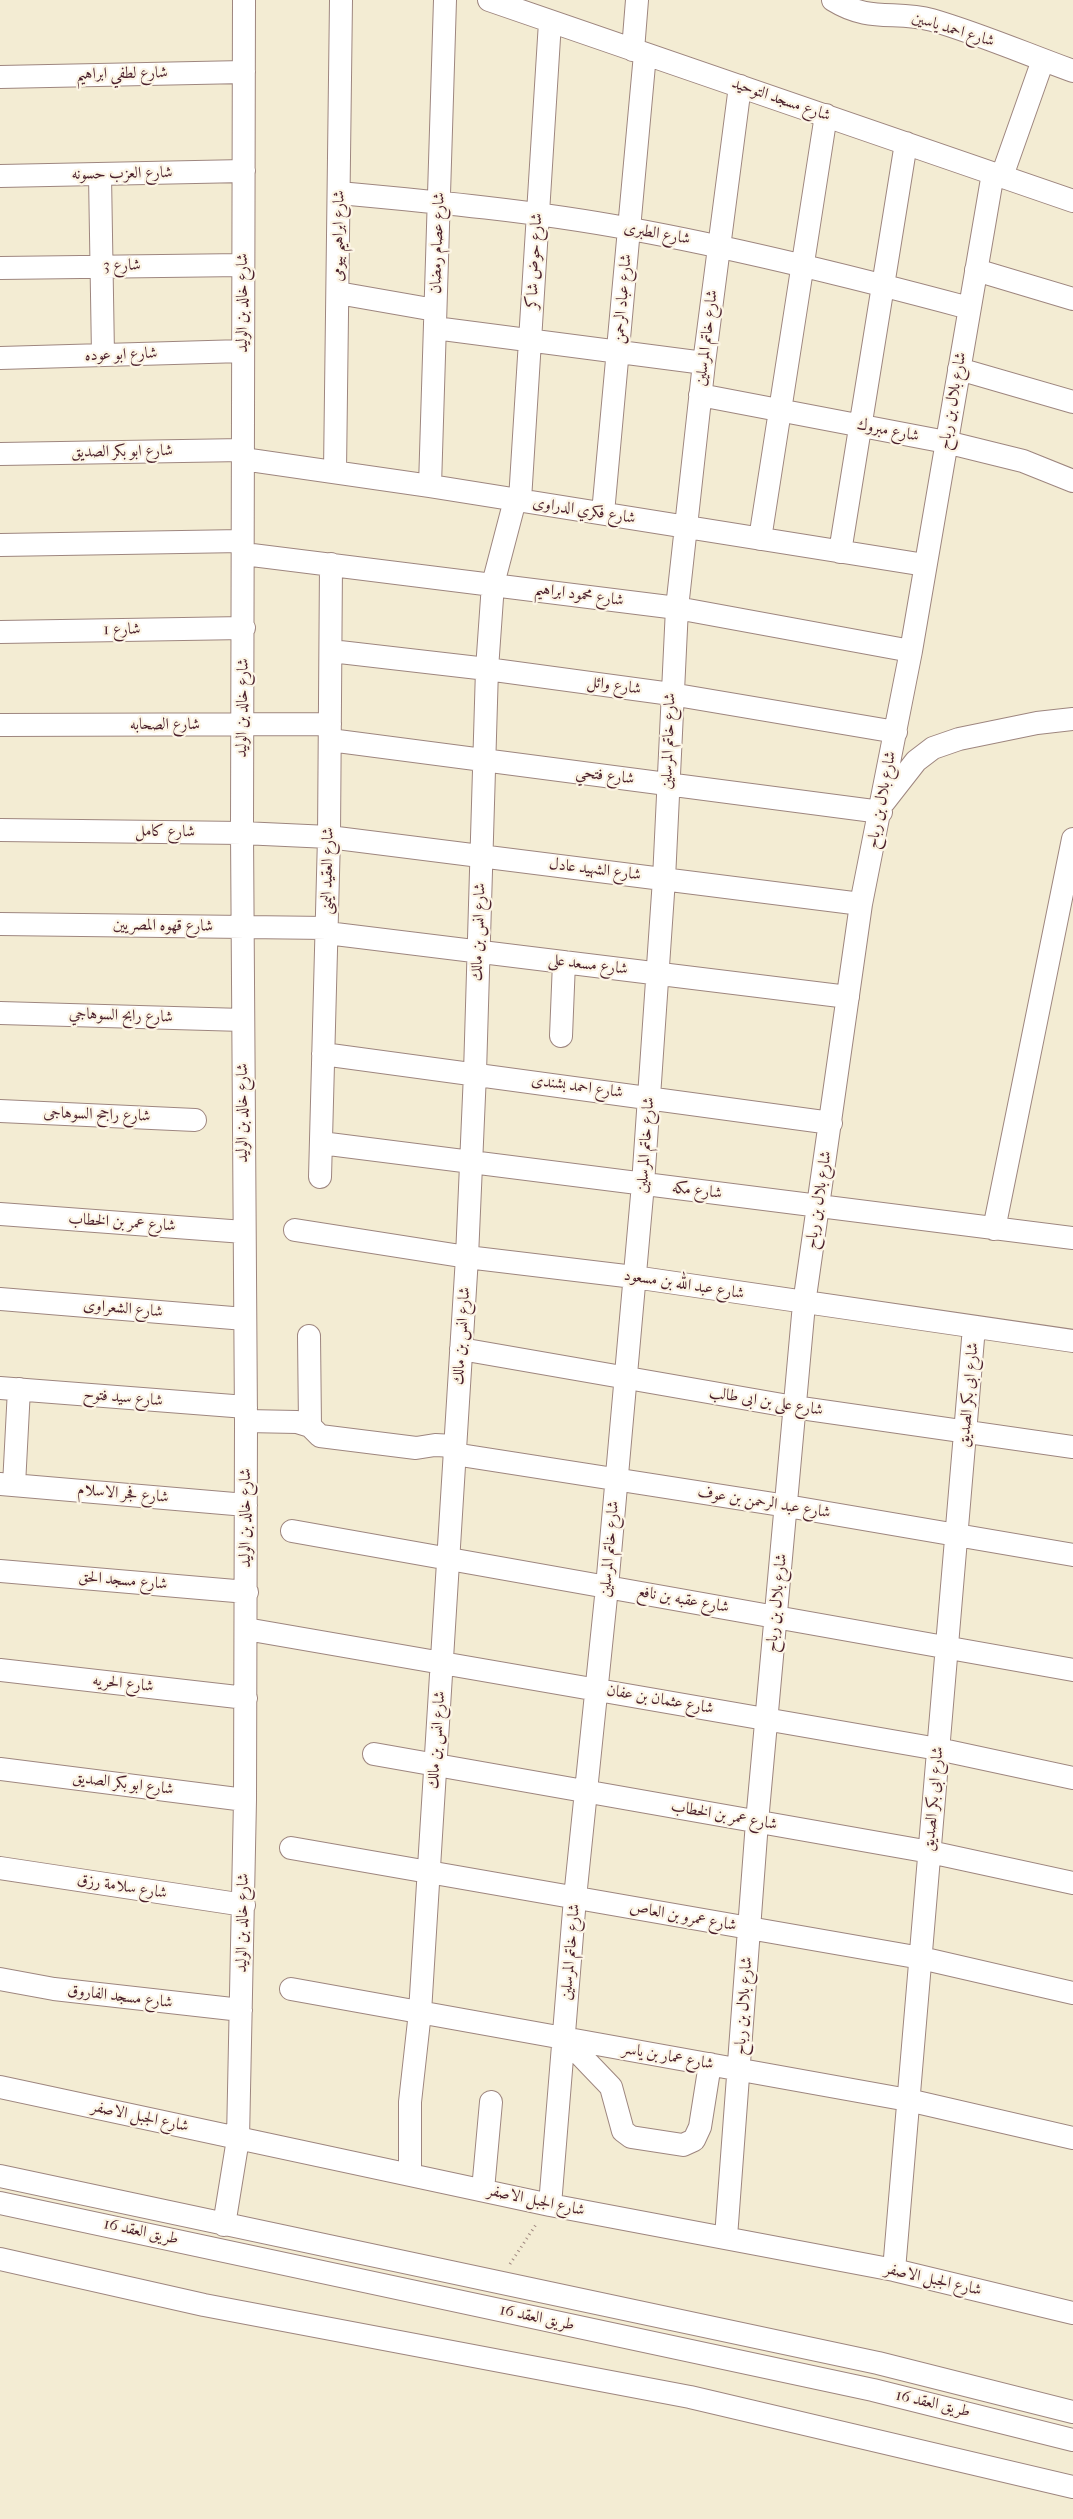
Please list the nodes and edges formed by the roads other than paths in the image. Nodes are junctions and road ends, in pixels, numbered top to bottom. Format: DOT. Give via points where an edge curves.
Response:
graph roads {
  1 [pos="244,0"];
  2 [pos="341,0"];
  3 [pos="445,0"];
  4 [pos="489,0"];
  5 [pos="637,0"];
  6 [pos="833,0"];
  7 [pos="920,8"];
  8 [pos="550,22"];
  9 [pos="639,52"];
  10 [pos="1043,60"];
  11 [pos="1073,71"];
  12 [pos="244,72"];
  13 [pos="0,77"];
  14 [pos="740,86"];
  15 [pos="826,116"];
  16 [pos="906,143"];
  17 [pos="244,171"];
  18 [pos="100,175"];
  19 [pos="998,175"];
  20 [pos="0,176"];
  21 [pos="339,194"];
  22 [pos="1073,200"];
  23 [pos="439,202"];
  24 [pos="538,214"];
  25 [pos="629,228"];
  26 [pos="719,246"];
  27 [pos="802,264"];
  28 [pos="243,265"];
  29 [pos="101,266"];
  30 [pos="0,268"];
  31 [pos="976,270"];
  32 [pos="883,285"];
  33 [pos="338,293"];
  34 [pos="1073,299"];
  35 [pos="970,308"];
  36 [pos="435,319"];
  37 [pos="530,340"];
  38 [pos="243,351"];
  39 [pos="618,351"];
  40 [pos="103,355"];
  41 [pos="0,358"];
  42 [pos="704,363"];
  43 [pos="959,369"];
  44 [pos="700,395"];
  45 [pos="1073,402"];
  46 [pos="780,410"];
  47 [pos="860,426"];
  48 [pos="946,442"];
  49 [pos="0,454"];
  50 [pos="243,454"];
  51 [pos="336,472"];
  52 [pos="1073,481"];
  53 [pos="430,486"];
  54 [pos="517,500"];
  55 [pos="603,513"];
  56 [pos="686,527"];
  57 [pos="760,539"];
  58 [pos="0,545"];
  59 [pos="243,547"];
  60 [pos="840,552"];
  61 [pos="331,564"];
  62 [pos="925,565"];
  63 [pos="493,584"];
  64 [pos="677,608"];
  65 [pos="244,628"];
  66 [pos="0,632"];
  67 [pos="331,651"];
  68 [pos="911,651"];
  69 [pos="487,669"];
  70 [pos="671,694"];
  71 [pos="1073,719"];
  72 [pos="242,724"];
  73 [pos="0,725"];
  74 [pos="330,732"];
  75 [pos="896,732"];
  76 [pos="484,761"];
  77 [pos="668,784"];
  78 [pos="882,808"];
  79 [pos="0,830"];
  80 [pos="242,833"];
  81 [pos="329,837"];
  82 [pos="1073,839"];
  83 [pos="481,856"];
  84 [pos="664,879"];
  85 [pos="861,904"];
  86 [pos="0,924"];
  87 [pos="242,927"];
  88 [pos="327,931"];
  89 [pos="478,952"];
  90 [pos="564,962"];
  91 [pos="658,973"];
  92 [pos="848,997"];
  93 [pos="0,1013"];
  94 [pos="243,1020"];
  95 [pos="561,1036"];
  96 [pos="323,1054"];
  97 [pos="475,1073"];
  98 [pos="649,1096"];
  99 [pos="0,1111"];
  100 [pos="195,1120"];
  101 [pos="831,1123"];
  102 [pos="321,1143"];
  103 [pos="471,1162"];
  104 [pos="320,1177"];
  105 [pos="643,1184"];
  106 [pos="818,1207"];
  107 [pos="0,1214"];
  108 [pos="994,1229"];
  109 [pos="295,1230"];
  110 [pos="244,1232"];
  111 [pos="1073,1238"];
  112 [pos="467,1256"];
  113 [pos="634,1278"];
  114 [pos="0,1299"];
  115 [pos="804,1304"];
  116 [pos="245,1319"];
  117 [pos="974,1327"];
  118 [pos="309,1336"];
  119 [pos="1073,1341"];
  120 [pos="461,1349"];
  121 [pos="625,1379"];
  122 [pos="10,1389"];
  123 [pos="794,1407"];
  124 [pos="246,1414"];
  125 [pos="310,1426"];
  126 [pos="965,1432"];
  127 [pos="1073,1447"];
  128 [pos="454,1450"];
  129 [pos="616,1479"];
  130 [pos="7,1485"];
  131 [pos="246,1505"];
  132 [pos="787,1506"];
  133 [pos="292,1531"];
  134 [pos="957,1536"];
  135 [pos="1073,1555"];
  136 [pos="448,1558"];
  137 [pos="0,1571"];
  138 [pos="607,1587"];
  139 [pos="247,1592"];
  140 [pos="776,1616"];
  141 [pos="246,1628"];
  142 [pos="947,1646"];
  143 [pos="442,1662"];
  144 [pos="0,1670"];
  145 [pos="1073,1670"];
  146 [pos="597,1689"];
  147 [pos="246,1698"];
  148 [pos="766,1719"];
  149 [pos="938,1749"];
  150 [pos="374,1754"];
  151 [pos="435,1765"];
  152 [pos="0,1769"];
  153 [pos="1073,1778"];
  154 [pos="586,1792"];
  155 [pos="245,1800"];
  156 [pos="757,1822"];
  157 [pos="291,1848"];
  158 [pos="930,1852"];
  159 [pos="0,1868"];
  160 [pos="428,1872"];
  161 [pos="1073,1883"];
  162 [pos="575,1898"];
  163 [pos="244,1905"];
  164 [pos="750,1929"];
  165 [pos="921,1958"];
  166 [pos="0,1978"];
  167 [pos="292,1989"];
  168 [pos="1073,1994"];
  169 [pos="241,2010"];
  170 [pos="420,2012"];
  171 [pos="564,2038"];
  172 [pos="710,2064"];
  173 [pos="739,2070"];
  174 [pos="0,2087"];
  175 [pos="908,2100"];
  176 [pos="491,2102"];
  177 [pos="1073,2138"];
  178 [pos="238,2139"];
  179 [pos="410,2174"];
  180 [pos="0,2176"];
  181 [pos="483,2190"];
  182 [pos="0,2202"];
  183 [pos="550,2205"];
  184 [pos="224,2225"];
  185 [pos="726,2238"];
  186 [pos="0,2259"];
  187 [pos="894,2270"];
  188 [pos="1073,2313"];
  189 [pos="1073,2412"];
  190 [pos="1073,2440"];
  191 [pos="1073,2487"];
  1 -- 12 [label="street, شارع خالد بن الوليد"];
  2 -- 21 [label="street, شارع ابراهيم بيومى"];
  3 -- 23 [label="street, شارع عصام رمضان"];
  4 -- 8 [label="street, شارع مسجد التوحيد"];
  5 -- 9 [label="street, شارع عباد الرحمن"];
  6 -- 7 [label="street, شارع احمد ياسين" via="864,14"];
  7 -- 10 [label="street, شارع احمد ياسين"];
  8 -- 9 [label="street, شارع مسجد التوحيد"];
  8 -- 24 [label="street, شارع حوض شاكر"];
  9 -- 14 [label="street, شارع مسجد التوحيد"];
  9 -- 25 [label="street, شارع عباد الرحمن"];
  10 -- 11 [label="street, شارع احمد ياسين"];
  10 -- 19 [label="street, شارع بلال بن رباح"];
  12 -- 13 [label="street, شارع لطفي ابراهيم"];
  12 -- 17 [label="street, شارع خالد بن الوليد"];
  14 -- 15 [label="street, شارع مسجد التوحيد"];
  14 -- 26 [label="street, شارع خاتم المرسلين"];
  15 -- 16 [label="street, شارع مسجد التوحيد"];
  15 -- 27 [label="street"];
  16 -- 19 [label="street, شارع مسجد التوحيد"];
  16 -- 32 [label="street"];
  17 -- 18 [label="street, شارع العزب حسونه"];
  17 -- 28 [label="street, شارع خالد بن الوليد"];
  18 -- 20 [label="street, شارع العزب حسونه"];
  18 -- 29 [label="street"];
  19 -- 22 [label="street, شارع مسجد التوحيد"];
  19 -- 31 [label="street, شارع بلال بن رباح"];
  21 -- 23 [label="street, شارع الطبرى"];
  21 -- 33 [label="street, شارع ابراهيم بيومى"];
  23 -- 24 [label="street, شارع الطبرى"];
  23 -- 36 [label="street, شارع عصام رمضان"];
  24 -- 25 [label="street, شارع الطبرى"];
  24 -- 37 [label="street, شارع حوض شاكر"];
  25 -- 26 [label="street, شارع الطبرى"];
  25 -- 39 [label="street, شارع عباد الرحمن"];
  26 -- 27 [label="street, شارع الطبرى"];
  26 -- 42 [label="street, شارع خاتم المرسلين"];
  27 -- 32 [label="street, شارع الطبرى"];
  27 -- 46 [label="street"];
  28 -- 29 [label="street, شارع 3"];
  28 -- 38 [label="street, شارع خالد بن الوليد"];
  29 -- 30 [label="street, شارع 3"];
  29 -- 40 [label="street"];
  31 -- 34 [label="street"];
  31 -- 35 [label="street, شارع بلال بن رباح"];
  32 -- 35 [label="street, شارع الطبرى"];
  32 -- 47 [label="street"];
  33 -- 36 [label="street"];
  33 -- 51 [label="street, شارع ابراهيم بيومى"];
  35 -- 43 [label="street, شارع بلال بن رباح"];
  36 -- 37 [label="street"];
  36 -- 53 [label="street, شارع عصام رمضان"];
  37 -- 39 [label="street"];
  37 -- 54 [label="street, شارع حوض شاكر"];
  38 -- 40 [label="street, شارع ابو عوده"];
  38 -- 50 [label="street, شارع خالد بن الوليد"];
  39 -- 42 [label="street"];
  39 -- 55 [label="street, شارع عباد الرحمن"];
  40 -- 41 [label="street, شارع ابو عوده"];
  42 -- 44 [label="street, شارع خاتم المرسلين"];
  43 -- 45 [label="street"];
  43 -- 48 [label="street, شارع بلال بن رباح"];
  44 -- 46 [label="street, شارع مبروك"];
  44 -- 56 [label="street, شارع خاتم المرسلين"];
  46 -- 47 [label="street, شارع مبروك"];
  46 -- 57 [label="street"];
  47 -- 48 [label="street, شارع مبروك"];
  47 -- 60 [label="street"];
  48 -- 52 [label="street, شارع مبروك" via="1023,461"];
  48 -- 62 [label="street, شارع بلال بن رباح"];
  49 -- 50 [label="street, شارع ابو بكر الصديق"];
  50 -- 51 [label="street, شارع فكري الدراوى"];
  50 -- 59 [label="street, شارع خالد بن الوليد"];
  51 -- 53 [label="street, شارع فكري الدراوى"];
  53 -- 54 [label="street, شارع فكري الدراوى"];
  54 -- 55 [label="street, شارع فكري الدراوى"];
  54 -- 63 [label="street, شارع انس بن مالك"];
  55 -- 56 [label="street, شارع فكري الدراوى"];
  56 -- 57 [label="street, شارع فكري الدراوى"];
  56 -- 64 [label="street, شارع خاتم المرسلين"];
  57 -- 60 [label="street, شارع فكري الدراوى"];
  58 -- 59 [label="street, شارع محمود ابراهيم"];
  59 -- 61 [label="street, شارع محمود ابراهيم"];
  59 -- 65 [label="street, شارع خالد بن الوليد"];
  60 -- 62 [label="street, شارع فكري الدراوى"];
  61 -- 63 [label="street, شارع محمود ابراهيم"];
  61 -- 67 [label="street, شارع العقيد اليمنى"];
  62 -- 68 [label="street, شارع بلال بن رباح"];
  63 -- 64 [label="street, شارع محمود ابراهيم"];
  63 -- 69 [label="street, شارع انس بن مالك"];
  64 -- 68 [label="street, شارع محمود ابراهيم"];
  64 -- 70 [label="street, شارع خاتم المرسلين"];
  65 -- 66 [label="street, شارع 1"];
  65 -- 72 [label="street, شارع خالد بن الوليد"];
  67 -- 69 [label="street, شارع وائل"];
  67 -- 74 [label="street, شارع العقيد اليمنى"];
  68 -- 75 [label="street, شارع بلال بن رباح"];
  69 -- 70 [label="street, شارع وائل"];
  69 -- 76 [label="street, شارع انس بن مالك"];
  70 -- 75 [label="street, شارع وائل"];
  70 -- 77 [label="street, شارع خاتم المرسلين"];
  71 -- 78 [label="street" via="959,739 933,748 916,761"];
  72 -- 73 [label="street, شارع الصحابه"];
  72 -- 74 [label="street, شارع الصحابه"];
  72 -- 80 [label="street, شارع خالد بن الوليد"];
  74 -- 76 [label="street, شارع فتحي"];
  74 -- 81 [label="street, شارع العقيد اليمنى"];
  75 -- 78 [label="street, شارع بلال بن رباح"];
  76 -- 77 [label="street, شارع فتحي"];
  76 -- 83 [label="street, شارع انس بن مالك"];
  77 -- 78 [label="street, شارع فتحي"];
  77 -- 84 [label="street, شارع خاتم المرسلين"];
  78 -- 85 [label="street, شارع بلال بن رباح"];
  79 -- 80 [label="street, شارع كامل"];
  80 -- 81 [label="street, شارع كامل"];
  80 -- 87 [label="street, شارع خالد بن الوليد"];
  81 -- 83 [label="street, شارع الشهيد عادل"];
  81 -- 88 [label="street, شارع العقيد اليمنى"];
  82 -- 108 [label="street"];
  83 -- 84 [label="street, شارع الشهيد عادل"];
  83 -- 89 [label="street, شارع انس بن مالك"];
  84 -- 85 [label="street, شارع الشهيد عادل"];
  84 -- 91 [label="street, شارع خاتم المرسلين"];
  85 -- 92 [label="street, شارع بلال بن رباح"];
  86 -- 87 [label="street, شارع قهوه المصريين"];
  87 -- 88 [label="street, شارع قهوه المصريين"];
  87 -- 94 [label="street, شارع خالد بن الوليد"];
  88 -- 89 [label="street, شارع مسعد على"];
  88 -- 96 [label="street, شارع العقيد اليمنى"];
  89 -- 90 [label="street, شارع مسعد على"];
  89 -- 97 [label="street, شارع انس بن مالك"];
  90 -- 91 [label="street, شارع مسعد على"];
  90 -- 95 [label="street"];
  91 -- 92 [label="street, شارع مسعد على"];
  91 -- 98 [label="street, شارع خاتم المرسلين"];
  92 -- 101 [label="street, شارع بلال بن رباح"];
  93 -- 94 [label="street, شارع رابح السوهاجي"];
  94 -- 110 [label="street, شارع خالد بن الوليد"];
  96 -- 97 [label="street, شارع احمد بشندى"];
  96 -- 102 [label="street, شارع العقيد اليمنى"];
  97 -- 98 [label="street, شارع احمد بشندى"];
  97 -- 103 [label="street, شارع انس بن مالك"];
  98 -- 101 [label="street, شارع احمد بشندى"];
  98 -- 105 [label="street, شارع خاتم المرسلين"];
  99 -- 100 [label="street, شارع راجح السوهاجى"];
  101 -- 106 [label="street, شارع بلال بن رباح"];
  102 -- 103 [label="street, شارع مكه"];
  102 -- 104 [label="street, شارع العقيد اليمنى"];
  103 -- 105 [label="street, شارع مكه"];
  103 -- 112 [label="street, شارع انس بن مالك"];
  105 -- 106 [label="street, شارع مكه"];
  105 -- 113 [label="street, شارع خاتم المرسلين"];
  106 -- 108 [label="street, شارع مكه"];
  106 -- 115 [label="street, شارع بلال بن رباح"];
  107 -- 110 [label="street, شارع عمر بن الخطاب"];
  108 -- 111 [label="street, شارع مكه"];
  109 -- 112 [label="street, شارع عبد الله بن مسعود"];
  110 -- 116 [label="street, شارع خالد بن الوليد"];
  112 -- 113 [label="street, شارع عبد الله بن مسعود"];
  112 -- 120 [label="street, شارع انس بن مالك"];
  113 -- 115 [label="street, شارع عبد الله بن مسعود"];
  113 -- 121 [label="street, شارع خاتم المرسلين"];
  114 -- 116 [label="street, شارع الشعراوى"];
  115 -- 117 [label="street, شارع عبد الله بن مسعود"];
  115 -- 123 [label="street, شارع بلال بن رباح"];
  116 -- 124 [label="street, شارع خالد بن الوليد"];
  117 -- 119 [label="street, شارع عبد الله بن مسعود"];
  117 -- 126 [label="street, شارع ابى بكر الصديق"];
  118 -- 125 [label="street"];
  120 -- 121 [label="street, شارع على بن ابى طالب"];
  120 -- 128 [label="street, شارع انس بن مالك"];
  121 -- 123 [label="street, شارع على بن ابى طالب"];
  121 -- 129 [label="street, شارع خاتم المرسلين"];
  122 -- 124 [label="street, شارع سيد فتوح"];
  122 -- 130 [label="street"];
  123 -- 126 [label="street, شارع على بن ابى طالب"];
  123 -- 132 [label="street, شارع بلال بن رباح"];
  124 -- 125 [label="street, شارع سيد فتوح"];
  124 -- 131 [label="street, شارع خالد بن الوليد"];
  125 -- 128 [label="street, شارع عبد الرحمن بن عوف" via="320,1436 416,1448 435,1445"];
  126 -- 127 [label="street, شارع على بن ابى طالب"];
  126 -- 134 [label="street, شارع ابى بكر الصديق"];
  128 -- 129 [label="street, شارع عبد الرحمن بن عوف"];
  128 -- 136 [label="street, شارع انس بن مالك"];
  129 -- 132 [label="street, شارع عبد الرحمن بن عوف"];
  129 -- 138 [label="street, شارع خاتم المرسلين"];
  130 -- 131 [label="street, شارع فجر الاسلام"];
  131 -- 139 [label="street, شارع خالد بن الوليد"];
  132 -- 134 [label="street, شارع عبد الرحمن بن عوف"];
  132 -- 140 [label="street, شارع بلال بن رباح"];
  133 -- 136 [label="street, شارع عقبه بن نافع"];
  134 -- 135 [label="street, شارع عبد الرحمن بن عوف"];
  134 -- 142 [label="street, شارع ابى بكر الصديق"];
  136 -- 138 [label="street, شارع عقبه بن نافع"];
  136 -- 143 [label="street, شارع انس بن مالك"];
  137 -- 139 [label="street, شارع مسجد الحق"];
  138 -- 140 [label="street, شارع عقبه بن نافع"];
  138 -- 146 [label="street, شارع خاتم المرسلين"];
  139 -- 141 [label="street, شارع خالد بن الوليد"];
  140 -- 142 [label="street, شارع عقبه بن نافع"];
  140 -- 148 [label="street, شارع بلال بن رباح"];
  141 -- 143 [label="street, شارع عثمان بن عفان"];
  141 -- 147 [label="street, شارع خالد بن الوليد"];
  142 -- 145 [label="street, شارع عقبه بن نافع"];
  142 -- 149 [label="street, شارع ابى بكر الصديق"];
  143 -- 146 [label="street, شارع عثمان بن عفان"];
  143 -- 151 [label="street, شارع انس بن مالك"];
  144 -- 147 [label="street, شارع الحريه"];
  146 -- 148 [label="street, شارع عثمان بن عفان"];
  146 -- 154 [label="street, شارع خاتم المرسلين"];
  147 -- 155 [label="street, شارع خالد بن الوليد"];
  148 -- 149 [label="street, شارع عثمان بن عفان"];
  148 -- 156 [label="street, شارع بلال بن رباح"];
  149 -- 153 [label="street, شارع عثمان بن عفان"];
  149 -- 158 [label="street, شارع ابى بكر الصديق"];
  150 -- 151 [label="street, شارع عمر بن الخطاب"];
  151 -- 154 [label="street, شارع عمر بن الخطاب"];
  151 -- 160 [label="street, شارع انس بن مالك"];
  152 -- 155 [label="street, شارع ابو بكر الصديق"];
  154 -- 156 [label="street, شارع عمر بن الخطاب"];
  154 -- 162 [label="street, شارع خاتم المرسلين"];
  155 -- 163 [label="street, شارع خالد بن الوليد"];
  156 -- 158 [label="street, شارع عمر بن الخطاب"];
  156 -- 164 [label="street, شارع بلال بن رباح"];
  157 -- 160 [label="street, شارع عمرو بن العاص"];
  158 -- 161 [label="street, شارع عمر بن الخطاب"];
  158 -- 165 [label="street, شارع ابى بكر الصديق"];
  159 -- 163 [label="street, شارع سلامة رزق"];
  160 -- 162 [label="street, شارع عمرو بن العاص"];
  160 -- 170 [label="street, شارع انس بن مالك"];
  162 -- 164 [label="street, شارع عمرو بن العاص"];
  162 -- 171 [label="street, شارع خاتم المرسلين"];
  163 -- 169 [label="street, شارع خالد بن الوليد"];
  164 -- 165 [label="street, شارع عمرو بن العاص"];
  164 -- 173 [label="street, شارع بلال بن رباح"];
  165 -- 168 [label="street, شارع عمرو بن العاص"];
  165 -- 175 [label="street, شارع ابى بكر الصديق"];
  166 -- 169 [label="street, شارع مسجد الفاروق" via="54,1989"];
  167 -- 170 [label="street, شارع عمار بن ياسر"];
  169 -- 178 [label="street, شارع خالد بن الوليد"];
  170 -- 171 [label="street, شارع عمار بن ياسر"];
  170 -- 179 [label="street, شارع انس بن مالك" via="410,2102"];
  171 -- 172 [label="street, شارع عمار بن ياسر"];
  171 -- 172 [label="street" via="611,2087 624,2131 631,2137 683,2145 694,2140 700,2128"];
  171 -- 183 [label="street, شارع خاتم المرسلين"];
  172 -- 173 [label="street, شارع عمار بن ياسر"];
  173 -- 175 [label="street, شارع عمار بن ياسر"];
  173 -- 185 [label="street, شارع بلال بن رباح"];
  174 -- 178 [label="street, شارع الجبل الاصفر"];
  175 -- 177 [label="street, شارع عمار بن ياسر"];
  175 -- 187 [label="street, شارع ابى بكر الصديق"];
  176 -- 181 [label="street"];
  178 -- 179 [label="street, شارع الجبل الاصفر"];
  178 -- 184 [label="street, شارع خالد بن الوليد"];
  179 -- 181 [label="street, شارع الجبل الاصفر"];
  180 -- 184 [label="street, طريق العقد 16"];
  181 -- 183 [label="street, شارع الجبل الاصفر"];
  182 -- 190 [label="street, طريق العقد 16" via="873,2390"];
  183 -- 185 [label="street, شارع الجبل الاصفر"];
  184 -- 189 [label="street, طريق العقد 16" via="886,2365"];
  185 -- 187 [label="street, شارع الجبل الاصفر"];
  186 -- 191 [label="street" via="204,2305 690,2396"];
  187 -- 188 [label="street, شارع الجبل الاصفر"];
}
